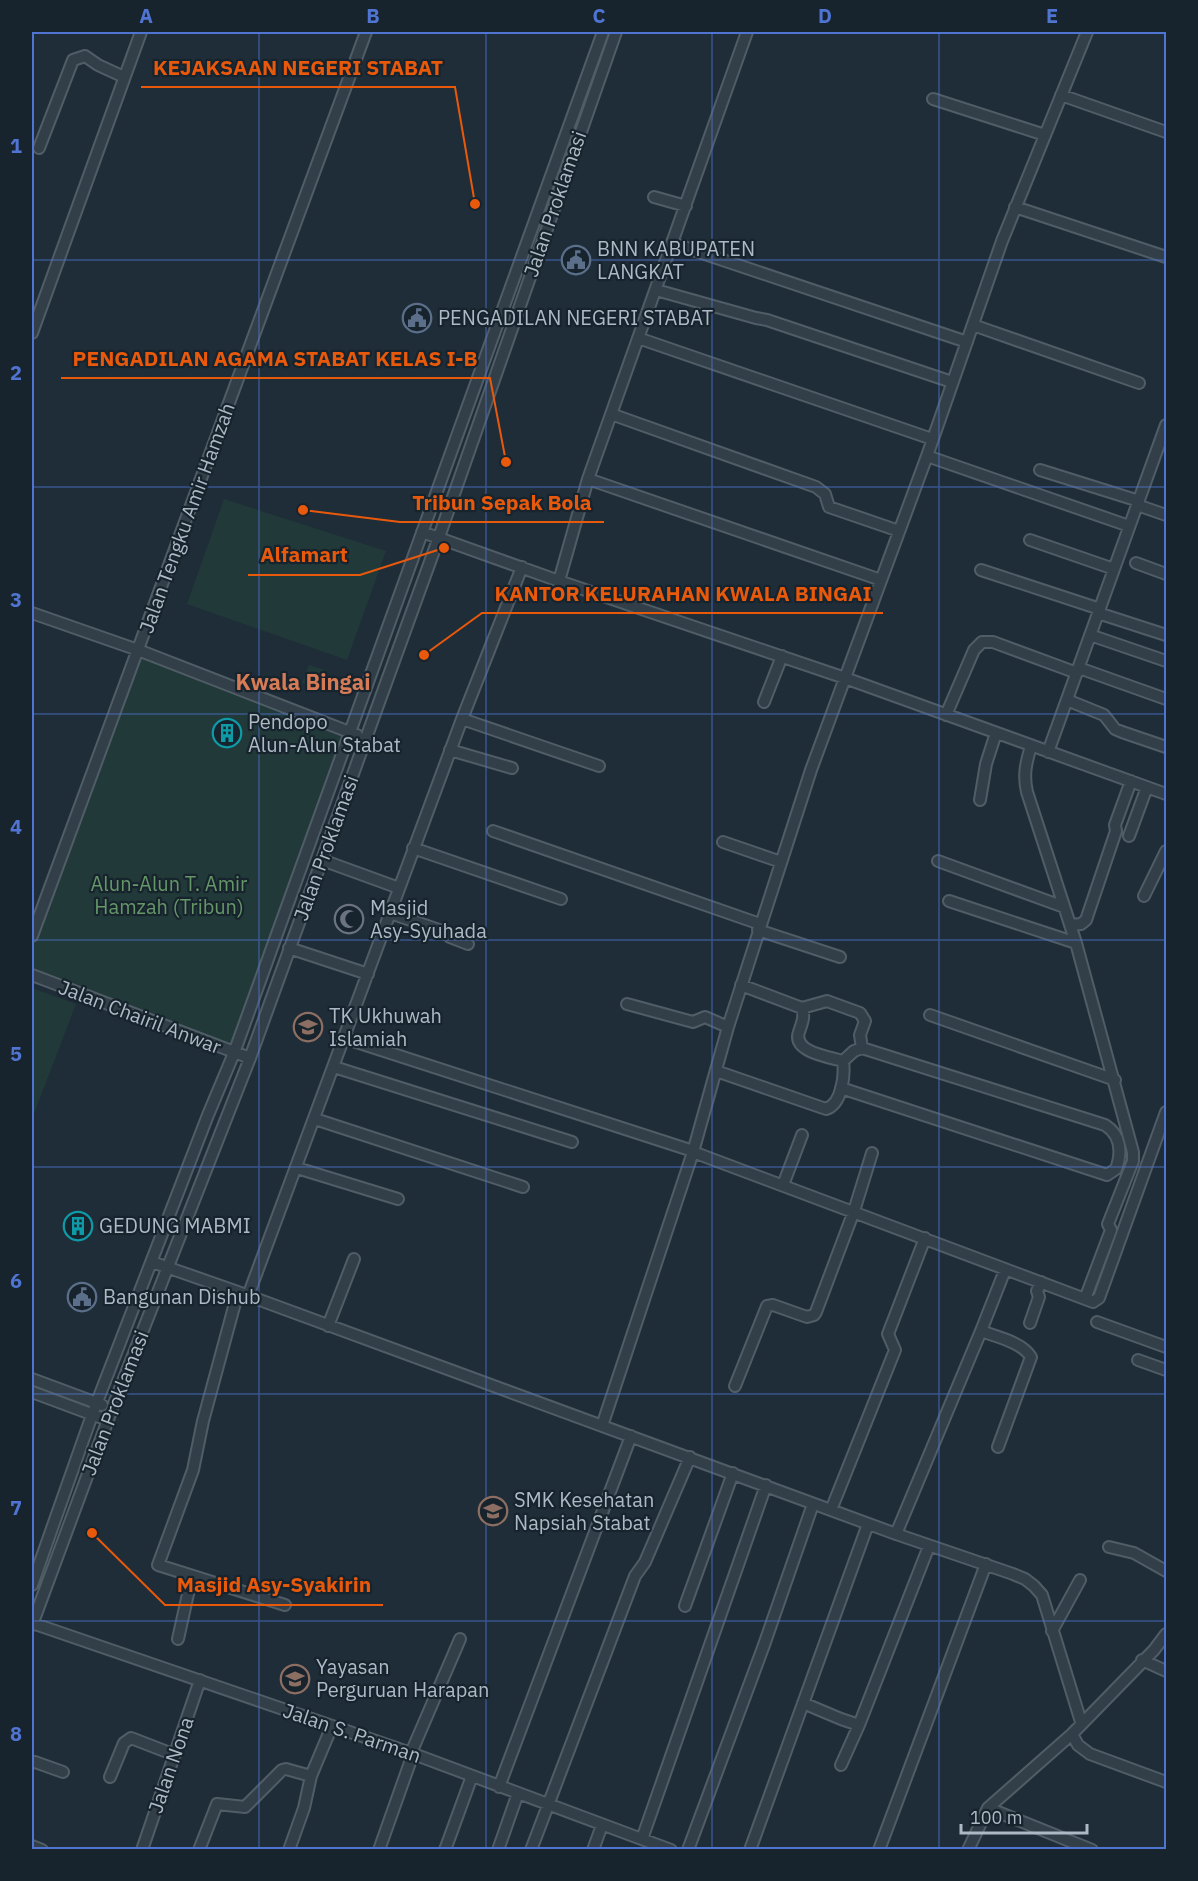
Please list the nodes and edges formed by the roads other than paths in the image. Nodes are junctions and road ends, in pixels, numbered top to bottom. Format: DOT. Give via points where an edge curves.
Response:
graph roads {
  1 [pos="141,32"];
  2 [pos="366,32"];
  3 [pos="603,32"];
  4 [pos="616,32"];
  5 [pos="747,32"];
  6 [pos="1087,32"];
  7 [pos="124,77"];
  8 [pos="1061,95"];
  9 [pos="933,99"];
  10 [pos="1167,132"];
  11 [pos="1045,135"];
  12 [pos="39,148"];
  13 [pos="654,197"];
  14 [pos="686,206"];
  15 [pos="1016,207"];
  16 [pos="672,243"];
  17 [pos="525,248"];
  18 [pos="539,251"];
  19 [pos="1167,257"];
  20 [pos="656,290"];
  21 [pos="973,325"];
  22 [pos="32,333"];
  23 [pos="638,338"];
  24 [pos="967,342"];
  25 [pos="952,382"];
  26 [pos="1139,383"];
  27 [pos="611,414"];
  28 [pos="1166,429"];
  29 [pos="932,439"];
  30 [pos="927,456"];
  31 [pos="1040,470"];
  32 [pos="588,479"];
  33 [pos="1134,500"];
  34 [pos="1167,515"];
  35 [pos="1124,524"];
  36 [pos="899,531"];
  37 [pos="422,532"];
  38 [pos="439,537"];
  39 [pos="1030,540"];
  40 [pos="1137,563"];
  41 [pos="522,567"];
  42 [pos="1109,568"];
  43 [pos="981,570"];
  44 [pos="1167,574"];
  45 [pos="881,580"];
  46 [pos="559,581"];
  47 [pos="1095,609"];
  48 [pos="32,613"];
  49 [pos="1090,635"];
  50 [pos="1167,635"];
  51 [pos="138,650"];
  52 [pos="782,656"];
  53 [pos="1167,662"];
  54 [pos="1078,670"];
  55 [pos="845,678"];
  56 [pos="1167,699"];
  57 [pos="1067,700"];
  58 [pos="764,702"];
  59 [pos="946,715"];
  60 [pos="462,719"];
  61 [pos="351,733"];
  62 [pos="996,733"];
  63 [pos="366,737"];
  64 [pos="1031,746"];
  65 [pos="1167,747"];
  66 [pos="450,750"];
  67 [pos="1048,753"];
  68 [pos="599,766"];
  69 [pos="512,768"];
  70 [pos="1131,781"];
  71 [pos="1147,787"];
  72 [pos="1167,794"];
  73 [pos="980,800"];
  74 [pos="493,831"];
  75 [pos="1129,836"];
  76 [pos="723,842"];
  77 [pos="413,848"];
  78 [pos="1167,851"];
  79 [pos="321,860"];
  80 [pos="938,861"];
  81 [pos="781,862"];
  82 [pos="399,888"];
  83 [pos="1144,896"];
  84 [pos="561,899"];
  85 [pos="949,901"];
  86 [pos="1064,907"];
  87 [pos="390,913"];
  88 [pos="1075,925"];
  89 [pos="759,927"];
  90 [pos="32,936"];
  91 [pos="468,944"];
  92 [pos="1076,944"];
  93 [pos="289,948"];
  94 [pos="840,957"];
  95 [pos="368,974"];
  96 [pos="32,975"];
  97 [pos="741,985"];
  98 [pos="627,1004"];
  99 [pos="802,1008"];
  100 [pos="930,1015"];
  101 [pos="728,1027"];
  102 [pos="345,1038"];
  103 [pos="862,1048"];
  104 [pos="234,1053"];
  105 [pos="250,1058"];
  106 [pos="843,1061"];
  107 [pos="334,1067"];
  108 [pos="716,1071"];
  109 [pos="1115,1080"];
  110 [pos="841,1088"];
  111 [pos="1167,1112"];
  112 [pos="315,1119"];
  113 [pos="802,1135"];
  114 [pos="572,1142"];
  115 [pos="693,1152"];
  116 [pos="872,1152"];
  117 [pos="297,1168"];
  118 [pos="783,1185"];
  119 [pos="523,1187"];
  120 [pos="398,1199"];
  121 [pos="854,1211"];
  122 [pos="925,1238"];
  123 [pos="354,1259"];
  124 [pos="152,1262"];
  125 [pos="167,1268"];
  126 [pos="1005,1270"];
  127 [pos="1041,1282"];
  128 [pos="243,1294"];
  129 [pos="1088,1300"];
  130 [pos="1097,1322"];
  131 [pos="1030,1323"];
  132 [pos="328,1326"];
  133 [pos="981,1331"];
  134 [pos="1167,1347"];
  135 [pos="1138,1360"];
  136 [pos="1167,1370"];
  137 [pos="32,1379"];
  138 [pos="735,1386"];
  139 [pos="32,1392"];
  140 [pos="97,1404"];
  141 [pos="112,1409"];
  142 [pos="92,1415"];
  143 [pos="108,1420"];
  144 [pos="602,1426"];
  145 [pos="631,1436"];
  146 [pos="998,1447"];
  147 [pos="690,1457"];
  148 [pos="733,1473"];
  149 [pos="766,1485"];
  150 [pos="813,1504"];
  151 [pos="831,1510"];
  152 [pos="868,1524"];
  153 [pos="896,1534"];
  154 [pos="928,1546"];
  155 [pos="1109,1546"];
  156 [pos="986,1564"];
  157 [pos="1167,1571"];
  158 [pos="192,1576"];
  159 [pos="1080,1580"];
  160 [pos="32,1585"];
  161 [pos="285,1605"];
  162 [pos="685,1606"];
  163 [pos="32,1624"];
  164 [pos="1052,1631"];
  165 [pos="1167,1634"];
  166 [pos="178,1639"];
  167 [pos="460,1639"];
  168 [pos="1142,1660"];
  169 [pos="1167,1671"];
  170 [pos="200,1680"];
  171 [pos="803,1703"];
  172 [pos="1082,1722"];
  173 [pos="859,1725"];
  174 [pos="332,1726"];
  175 [pos="1072,1734"];
  176 [pos="412,1754"];
  177 [pos="175,1755"];
  178 [pos="35,1762"];
  179 [pos="841,1765"];
  180 [pos="63,1772"];
  181 [pos="110,1776"];
  182 [pos="311,1776"];
  183 [pos="472,1776"];
  184 [pos="1167,1782"];
  185 [pos="499,1787"];
  186 [pos="518,1793"];
  187 [pos="549,1805"];
  188 [pos="988,1809"];
  189 [pos="602,1825"];
  190 [pos="642,1839"];
  191 [pos="32,1846"];
  192 [pos="666,1849"];
  193 [pos="42,1850"];
  194 [pos="142,1850"];
  195 [pos="199,1850"];
  196 [pos="289,1850"];
  197 [pos="379,1850"];
  198 [pos="445,1850"];
  199 [pos="498,1850"];
  200 [pos="531,1850"];
  201 [pos="593,1850"];
  202 [pos="688,1850"];
  203 [pos="750,1850"];
  204 [pos="879,1850"];
  205 [pos="968,1850"];
  206 [pos="1092,1850"];
  1 -- 7 [label="street"];
  2 -- 51 [label="street, Jalan Tengku Amir Hamzah"];
  3 -- 17 [label="street, Jalan Proklamasi"];
  4 -- 18 [label="street, Jalan Proklamasi"];
  5 -- 14 [label="street"];
  6 -- 8 [label="street"];
  7 -- 12 [label="street" via="85,56 73,60"];
  7 -- 22 [label="street"];
  8 -- 10 [label="street"];
  8 -- 11 [label="street"];
  9 -- 11 [label="street"];
  11 -- 15 [label="street"];
  13 -- 14 [label="street"];
  14 -- 16 [label="street"];
  15 -- 19 [label="street"];
  15 -- 21 [label="street"];
  16 -- 20 [label="street"];
  16 -- 24 [label="street"];
  17 -- 18 [label="street"];
  17 -- 37 [label="street, Jalan Proklamasi"];
  18 -- 38 [label="street, Jalan Proklamasi"];
  20 -- 23 [label="street"];
  20 -- 25 [label="street" via="767,320"];
  21 -- 24 [label="street"];
  21 -- 26 [label="street"];
  23 -- 27 [label="street"];
  23 -- 29 [label="street"];
  24 -- 25 [label="street"];
  25 -- 29 [label="street"];
  27 -- 32 [label="street"];
  27 -- 36 [label="street" via="816,487 825,494 829,507"];
  28 -- 33 [label="street"];
  29 -- 30 [label="street"];
  30 -- 35 [label="street"];
  30 -- 36 [label="street"];
  31 -- 33 [label="street"];
  32 -- 45 [label="street"];
  32 -- 46 [label="street"];
  33 -- 34 [label="street"];
  33 -- 35 [label="street"];
  35 -- 42 [label="street"];
  36 -- 45 [label="street"];
  37 -- 38 [label="street"];
  37 -- 61 [label="street, Jalan Proklamasi"];
  38 -- 41 [label="street"];
  38 -- 63 [label="street, Jalan Proklamasi"];
  39 -- 42 [label="street"];
  40 -- 44 [label="street"];
  41 -- 46 [label="street"];
  41 -- 60 [label="street"];
  42 -- 47 [label="street"];
  43 -- 47 [label="street"];
  45 -- 55 [label="street"];
  46 -- 52 [label="street"];
  47 -- 49 [label="street"];
  47 -- 50 [label="street"];
  48 -- 51 [label="street"];
  49 -- 53 [label="street"];
  49 -- 54 [label="street"];
  51 -- 61 [label="street"];
  51 -- 90 [label="street, Jalan Tengku Amir Hamzah"];
  52 -- 55 [label="street"];
  52 -- 58 [label="street"];
  54 -- 56 [label="street"];
  54 -- 57 [label="street"];
  54 -- 59 [label="street" via="993,642 982,642 974,650"];
  55 -- 59 [label="street"];
  55 -- 81 [label="street"];
  57 -- 65 [label="street" via="1104,715 1115,729"];
  57 -- 67 [label="street"];
  59 -- 62 [label="street"];
  60 -- 66 [label="street"];
  60 -- 68 [label="street"];
  61 -- 63 [label="street"];
  61 -- 104 [label="street, Jalan Proklamasi"];
  62 -- 64 [label="street"];
  62 -- 73 [label="street"];
  63 -- 79 [label="street, Jalan Proklamasi"];
  64 -- 67 [label="street"];
  64 -- 86 [label="street" via="1024,777"];
  66 -- 69 [label="street"];
  66 -- 77 [label="street"];
  67 -- 70 [label="street"];
  70 -- 71 [label="street"];
  70 -- 88 [label="street" via="1086,920"];
  71 -- 72 [label="street"];
  71 -- 75 [label="street"];
  74 -- 89 [label="street"];
  76 -- 81 [label="street"];
  77 -- 82 [label="street"];
  77 -- 84 [label="street"];
  78 -- 83 [label="street"];
  79 -- 82 [label="street"];
  79 -- 93 [label="street, Jalan Proklamasi"];
  80 -- 86 [label="street"];
  81 -- 89 [label="street"];
  82 -- 87 [label="street"];
  85 -- 92 [label="street"];
  86 -- 88 [label="street"];
  87 -- 91 [label="street"];
  87 -- 95 [label="street"];
  88 -- 92 [label="street"];
  89 -- 94 [label="street"];
  89 -- 97 [label="street"];
  92 -- 109 [label="street"];
  93 -- 95 [label="street"];
  93 -- 105 [label="street, Jalan Proklamasi"];
  95 -- 102 [label="street"];
  96 -- 104 [label="street, Jalan Chairil Anwar"];
  97 -- 99 [label="street"];
  97 -- 101 [label="street"];
  98 -- 101 [label="street" via="693,1022 705,1017"];
  99 -- 103 [label="street" via="827,1001 860,1013 865,1021 860,1035"];
  99 -- 106 [label="street" via="800,1044"];
  100 -- 109 [label="street"];
  101 -- 108 [label="street"];
  102 -- 107 [label="street"];
  102 -- 115 [label="street"];
  103 -- 106 [label="street"];
  103 -- 110 [label="street" via="1105,1125 1121,1150 1116,1169 1107,1175"];
  104 -- 105 [label="street, Jalan Chairil Anwar"];
  104 -- 124 [label="street, Jalan Proklamasi"];
  105 -- 125 [label="street, Jalan Proklamasi"];
  106 -- 110 [label="street" via="845,1077"];
  107 -- 112 [label="street"];
  107 -- 114 [label="street"];
  108 -- 110 [label="street" via="826,1109 834,1105"];
  108 -- 115 [label="street"];
  109 -- 129 [label="street" via="1131,1138 1133,1161 1108,1224 1111,1230"];
  111 -- 129 [label="street" via="1099,1298"];
  112 -- 117 [label="street"];
  112 -- 119 [label="street"];
  113 -- 118 [label="street"];
  115 -- 118 [label="street"];
  115 -- 144 [label="street"];
  116 -- 121 [label="street"];
  117 -- 120 [label="street"];
  117 -- 128 [label="street"];
  118 -- 121 [label="street"];
  121 -- 122 [label="street"];
  121 -- 138 [label="street" via="814,1315 807,1317 767,1306"];
  122 -- 126 [label="street"];
  122 -- 151 [label="street" via="888,1334 895,1350"];
  123 -- 132 [label="street"];
  124 -- 125 [label="street"];
  124 -- 140 [label="street, Jalan Proklamasi"];
  125 -- 128 [label="street"];
  125 -- 141 [label="street, Jalan Proklamasi"];
  126 -- 127 [label="street"];
  126 -- 133 [label="street"];
  127 -- 129 [label="street"];
  127 -- 131 [label="street"];
  128 -- 132 [label="street"];
  128 -- 158 [label="street" via="203,1421 193,1470 158,1565"];
  130 -- 134 [label="street"];
  132 -- 144 [label="street"];
  133 -- 146 [label="street" via="1020,1346 1031,1357"];
  133 -- 153 [label="street"];
  135 -- 136 [label="street"];
  137 -- 140 [label="street"];
  139 -- 142 [label="street"];
  140 -- 141 [label="street"];
  140 -- 142 [label="street, Jalan Proklamasi"];
  141 -- 143 [label="street, Jalan Proklamasi"];
  142 -- 143 [label="street"];
  142 -- 160 [label="street, Jalan Proklamasi"];
  143 -- 163 [label="street, Jalan Proklamasi"];
  144 -- 145 [label="street"];
  145 -- 147 [label="street"];
  145 -- 185 [label="street"];
  147 -- 148 [label="street"];
  147 -- 187 [label="street" via="645,1562 635,1576"];
  148 -- 149 [label="street"];
  148 -- 162 [label="street"];
  149 -- 150 [label="street"];
  149 -- 190 [label="street"];
  150 -- 151 [label="street"];
  150 -- 202 [label="street"];
  151 -- 152 [label="street"];
  152 -- 153 [label="street"];
  152 -- 171 [label="street"];
  153 -- 154 [label="street"];
  154 -- 156 [label="street"];
  154 -- 173 [label="street"];
  155 -- 157 [label="street" via="1134,1553"];
  156 -- 164 [label="street" via="1034,1586 1042,1595"];
  156 -- 204 [label="street"];
  158 -- 161 [label="street"];
  158 -- 166 [label="street"];
  159 -- 164 [label="street"];
  163 -- 170 [label="street, Jalan S. Parman"];
  164 -- 172 [label="street"];
  165 -- 168 [label="street"];
  167 -- 176 [label="street"];
  168 -- 169 [label="street"];
  168 -- 172 [label="street"];
  170 -- 174 [label="street, Jalan S. Parman"];
  170 -- 177 [label="street, Jalan Nona"];
  171 -- 173 [label="street"];
  171 -- 203 [label="street"];
  172 -- 175 [label="street"];
  173 -- 179 [label="street"];
  174 -- 176 [label="street, Jalan S. Parman"];
  174 -- 182 [label="street"];
  175 -- 184 [label="street" via="1090,1754"];
  175 -- 188 [label="street"];
  176 -- 183 [label="street, Jalan S. Parman"];
  176 -- 197 [label="street"];
  177 -- 181 [label="street" via="131,1738 124,1743"];
  177 -- 194 [label="street, Jalan Nona"];
  178 -- 180 [label="street"];
  182 -- 195 [label="street" via="282,1770 245,1807 217,1804"];
  182 -- 196 [label="street"];
  183 -- 185 [label="street, Jalan S. Parman"];
  183 -- 198 [label="street"];
  185 -- 186 [label="street, Jalan S. Parman"];
  186 -- 187 [label="street, Jalan S. Parman"];
  186 -- 199 [label="street"];
  187 -- 189 [label="street, Jalan S. Parman"];
  187 -- 200 [label="street"];
  188 -- 205 [label="street"];
  188 -- 206 [label="street"];
  189 -- 190 [label="street, Jalan S. Parman"];
  189 -- 201 [label="street"];
  190 -- 192 [label="street, Jalan S. Parman"];
  191 -- 193 [label="street"];
}
